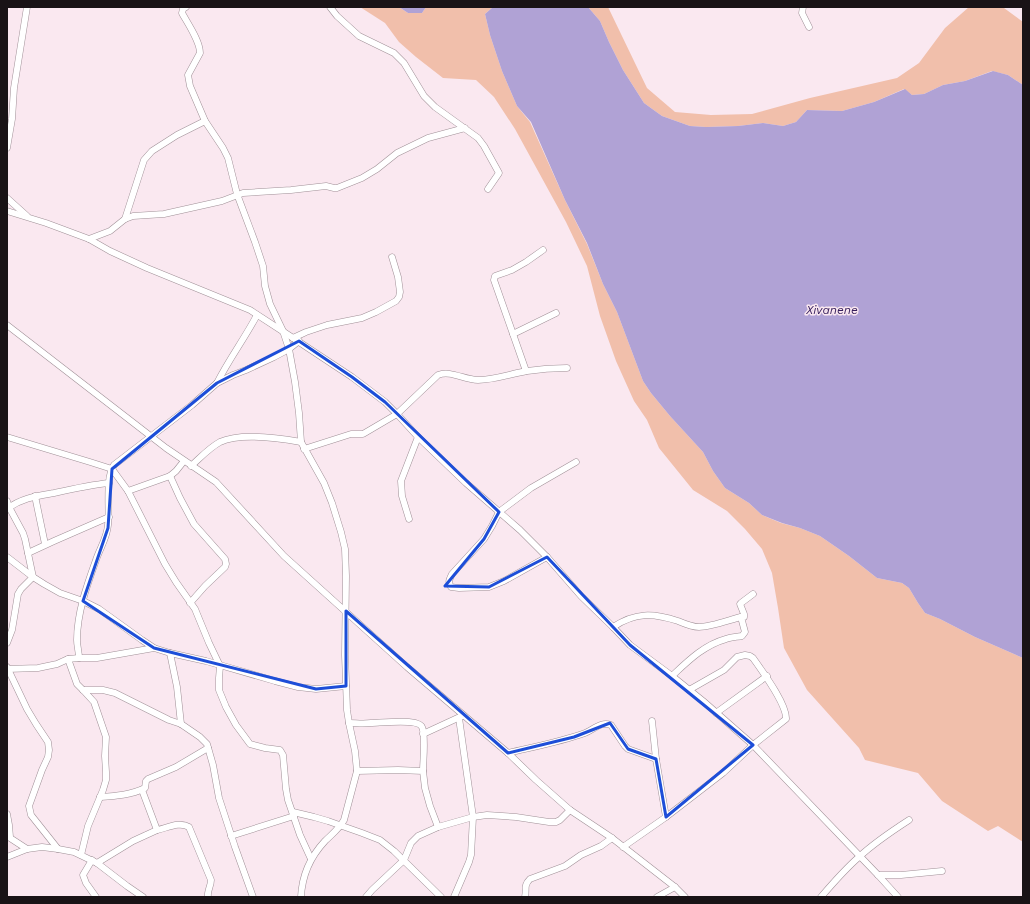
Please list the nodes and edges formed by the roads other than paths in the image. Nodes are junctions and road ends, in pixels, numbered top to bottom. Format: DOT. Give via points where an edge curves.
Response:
graph roads {
  1 [pos="27,7"];
  2 [pos="186,7"];
  3 [pos="330,7"];
  4 [pos="803,7"];
  5 [pos="809,27"];
  6 [pos="205,121"];
  7 [pos="466,128"];
  8 [pos="7,148"];
  9 [pos="488,189"];
  10 [pos="237,194"];
  11 [pos="7,198"];
  12 [pos="7,211"];
  13 [pos="30,218"];
  14 [pos="125,219"];
  15 [pos="89,239"];
  16 [pos="543,250"];
  17 [pos="392,257"];
  18 [pos="556,313"];
  19 [pos="257,315"];
  20 [pos="8,327"];
  21 [pos="283,331"];
  22 [pos="513,334"];
  23 [pos="293,338"];
  24 [pos="299,341"];
  25 [pos="289,349"];
  26 [pos="567,368"];
  27 [pos="526,371"];
  28 [pos="217,383"];
  29 [pos="397,414"];
  30 [pos="418,436"];
  31 [pos="7,437"];
  32 [pos="151,437"];
  33 [pos="302,445"];
  34 [pos="184,460"];
  35 [pos="576,462"];
  36 [pos="191,466"];
  37 [pos="112,469"];
  38 [pos="170,476"];
  39 [pos="109,482"];
  40 [pos="128,491"];
  41 [pos="35,496"];
  42 [pos="8,506"];
  43 [pos="499,512"];
  44 [pos="109,517"];
  45 [pos="409,519"];
  46 [pos="45,544"];
  47 [pos="28,554"];
  48 [pos="7,557"];
  49 [pos="547,557"];
  50 [pos="33,577"];
  51 [pos="753,594"];
  52 [pos="83,601"];
  53 [pos="190,603"];
  54 [pos="346,611"];
  55 [pos="741,617"];
  56 [pos="613,627"];
  57 [pos="7,643"];
  58 [pos="154,648"];
  59 [pos="170,653"];
  60 [pos="79,658"];
  61 [pos="68,660"];
  62 [pos="220,666"];
  63 [pos="7,668"];
  64 [pos="672,676"];
  65 [pos="767,676"];
  66 [pos="346,686"];
  67 [pos="83,690"];
  68 [pos="690,690"];
  69 [pos="716,713"];
  70 [pos="461,717"];
  71 [pos="652,721"];
  72 [pos="349,722"];
  73 [pos="181,724"];
  74 [pos="423,734"];
  75 [pos="753,746"];
  76 [pos="208,748"];
  77 [pos="508,753"];
  78 [pos="656,759"];
  79 [pos="357,771"];
  80 [pos="423,771"];
  81 [pos="142,790"];
  82 [pos="100,797"];
  83 [pos="570,810"];
  84 [pos="7,814"];
  85 [pos="293,814"];
  86 [pos="473,816"];
  87 [pos="666,817"];
  88 [pos="909,820"];
  89 [pos="341,826"];
  90 [pos="438,827"];
  91 [pos="157,830"];
  92 [pos="8,836"];
  93 [pos="231,836"];
  94 [pos="612,838"];
  95 [pos="624,848"];
  96 [pos="27,849"];
  97 [pos="58,849"];
  98 [pos="81,855"];
  99 [pos="860,856"];
  100 [pos="7,857"];
  101 [pos="311,859"];
  102 [pos="404,860"];
  103 [pos="94,861"];
  104 [pos="942,871"];
  105 [pos="878,875"];
  106 [pos="675,887"];
  107 [pos="96,897"];
  108 [pos="143,897"];
  109 [pos="208,897"];
  110 [pos="253,897"];
  111 [pos="301,897"];
  112 [pos="366,897"];
  113 [pos="441,897"];
  114 [pos="454,897"];
  115 [pos="525,897"];
  116 [pos="657,897"];
  117 [pos="685,897"];
  118 [pos="821,897"];
  119 [pos="898,897"];
  1 -- 8 [label="street"];
  2 -- 6 [label="street" via="182,13 200,49 188,75"];
  3 -- 7 [label="street" via="359,36 394,53 404,62 424,96 435,107"];
  4 -- 5 [label="street" via="802,13"];
  6 -- 10 [label="street" via="224,148"];
  6 -- 14 [label="street" via="177,135 152,151 144,160"];
  7 -- 9 [label="street" via="478,138 499,171"];
  7 -- 10 [label="street" via="428,138 397,153 362,178 337,188 326,186"];
  10 -- 14 [label="street" via="222,201 164,214"];
  10 -- 21 [label="street" via="256,242 270,304"];
  11 -- 13 [label="street"];
  12 -- 13 [label="street"];
  13 -- 15 [label="street"];
  14 -- 15 [label="street" via="110,231"];
  15 -- 19 [label="street" via="147,268"];
  16 -- 22 [label="street" via="512,270 495,276 494,280"];
  17 -- 23 [label="street" via="400,292 396,301 362,318 327,325"];
  18 -- 22 [label="street"];
  19 -- 21 [label="street"];
  19 -- 28 [label="street"];
  20 -- 32 [label="street"];
  21 -- 23 [label="street"];
  21 -- 25 [label="street"];
  22 -- 27 [label="street"];
  23 -- 24 [label="street"];
  24 -- 25 [label="street"];
  24 -- 29 [label="street" via="352,377"];
  25 -- 28 [label="street"];
  25 -- 33 [label="street" via="296,382"];
  26 -- 27 [label="street"];
  27 -- 29 [label="street" via="485,380 443,373"];
  28 -- 32 [label="street"];
  29 -- 30 [label="street"];
  29 -- 33 [label="street" via="363,434 351,434"];
  30 -- 43 [label="street"];
  30 -- 45 [label="street" via="400,481"];
  31 -- 37 [label="street"];
  32 -- 34 [label="street"];
  32 -- 37 [label="street"];
  33 -- 36 [label="street" via="287,440 237,437 216,445"];
  33 -- 54 [label="street" via="324,483 341,532 345,549"];
  34 -- 36 [label="street"];
  34 -- 38 [label="street"];
  35 -- 43 [label="street" via="532,488"];
  36 -- 54 [label="street" via="216,482 284,556"];
  37 -- 39 [label="street"];
  37 -- 40 [label="street"];
  38 -- 40 [label="street"];
  38 -- 53 [label="street" via="194,524 225,559 226,564"];
  39 -- 41 [label="street"];
  39 -- 44 [label="street"];
  40 -- 53 [label="street" via="165,564"];
  41 -- 42 [label="street"];
  41 -- 46 [label="street"];
  42 -- 47 [label="street" via="23,533"];
  43 -- 49 [label="street"];
  43 -- 49 [label="street" via="484,539 448,580 451,587 489,587"];
  44 -- 46 [label="street"];
  44 -- 52 [label="street" via="105,538"];
  46 -- 47 [label="street"];
  47 -- 50 [label="street"];
  48 -- 50 [label="street"];
  49 -- 56 [label="street"];
  50 -- 52 [label="street" via="60,593"];
  50 -- 57 [label="street" via="18,594 12,630"];
  51 -- 55 [label="street" via="741,603 744,616"];
  52 -- 58 [label="street" via="99,609"];
  52 -- 60 [label="street" via="77,631"];
  53 -- 62 [label="street"];
  54 -- 66 [label="street"];
  54 -- 70 [label="street"];
  55 -- 56 [label="street" via="699,627 642,615"];
  55 -- 64 [label="street" via="745,632 742,636 726,639 701,651"];
  56 -- 64 [label="street" via="630,645"];
  58 -- 59 [label="street"];
  58 -- 60 [label="street" via="97,658"];
  59 -- 62 [label="street"];
  59 -- 73 [label="street"];
  60 -- 61 [label="street"];
  61 -- 63 [label="street" via="38,668"];
  61 -- 67 [label="street" via="76,684"];
  62 -- 66 [label="street" via="316,690"];
  62 -- 85 [label="street" via="219,690 236,725 250,744 282,752 286,790"];
  63 -- 97 [label="street" via="27,709 48,742 48,757 29,806 31,815"];
  64 -- 68 [label="street"];
  65 -- 68 [label="street" via="753,658 745,655 737,657 724,670"];
  65 -- 69 [label="street"];
  65 -- 75 [label="street" via="786,711 786,719"];
  66 -- 72 [label="street"];
  67 -- 73 [label="street" via="115,693"];
  67 -- 82 [label="street" via="94,702 106,737 106,780"];
  68 -- 69 [label="street"];
  69 -- 75 [label="street"];
  70 -- 74 [label="street"];
  70 -- 77 [label="street"];
  70 -- 86 [label="street"];
  71 -- 78 [label="street"];
  72 -- 74 [label="street" via="415,723 423,728"];
  72 -- 79 [label="street"];
  73 -- 76 [label="street" via="200,737"];
  74 -- 80 [label="street"];
  75 -- 87 [label="street"];
  75 -- 99 [label="street"];
  76 -- 81 [label="street" via="176,767 148,779"];
  76 -- 93 [label="street" via="219,798"];
  77 -- 78 [label="street" via="574,737 607,723 611,724 628,750"];
  77 -- 83 [label="street"];
  78 -- 87 [label="street"];
  79 -- 80 [label="street"];
  79 -- 89 [label="street"];
  80 -- 90 [label="street" via="425,788"];
  81 -- 82 [label="street"];
  81 -- 91 [label="street"];
  82 -- 98 [label="street" via="88,826"];
  83 -- 86 [label="street" via="556,822 516,817"];
  83 -- 94 [label="street"];
  84 -- 92 [label="street"];
  85 -- 89 [label="street" via="314,817"];
  85 -- 93 [label="street"];
  85 -- 101 [label="street"];
  86 -- 90 [label="street"];
  86 -- 114 [label="street" via="471,855"];
  87 -- 95 [label="street"];
  88 -- 99 [label="street"];
  89 -- 101 [label="street"];
  89 -- 102 [label="street" via="380,840"];
  90 -- 102 [label="street" via="418,836 411,843"];
  91 -- 103 [label="street"];
  91 -- 109 [label="street" via="180,824 185,824 189,828 211,880"];
  92 -- 96 [label="street"];
  93 -- 110 [label="street"];
  94 -- 95 [label="street"];
  94 -- 115 [label="street" via="565,866 530,879 527,882"];
  95 -- 106 [label="street"];
  96 -- 97 [label="street"];
  96 -- 100 [label="street"];
  97 -- 98 [label="street"];
  98 -- 103 [label="street"];
  99 -- 105 [label="street"];
  99 -- 118 [label="street"];
  101 -- 111 [label="street"];
  102 -- 112 [label="street"];
  102 -- 113 [label="street"];
  103 -- 107 [label="street" via="83,875"];
  103 -- 108 [label="street"];
  104 -- 105 [label="street"];
  105 -- 119 [label="street"];
  106 -- 116 [label="street"];
  106 -- 117 [label="street"];
}
